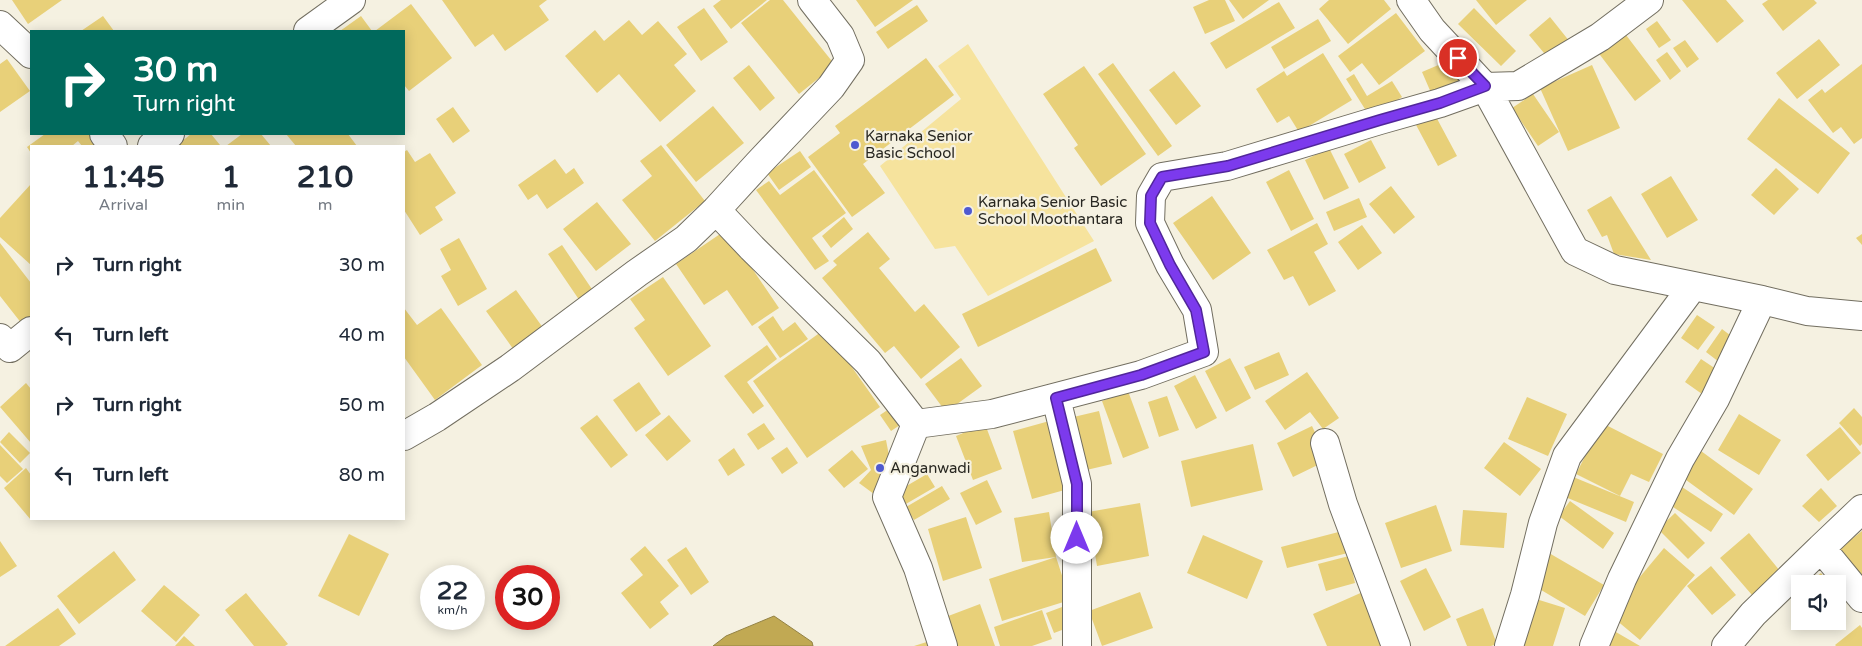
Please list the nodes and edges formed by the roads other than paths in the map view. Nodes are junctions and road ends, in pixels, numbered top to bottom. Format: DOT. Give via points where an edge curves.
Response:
graph roads {
  1 [pos="351,0"];
  2 [pos="812,0"];
  3 [pos="1411,0"];
  4 [pos="1648,0"];
  5 [pos="0,25"];
  6 [pos="309,30"];
  7 [pos="30,53"];
  8 [pos="1485,86"];
  9 [pos="168,135"];
  10 [pos="154,145"];
  11 [pos="716,210"];
  12 [pos="1693,286"];
  13 [pos="1762,300"];
  14 [pos="1862,316"];
  15 [pos="30,332"];
  16 [pos="3,351"];
  17 [pos="1056,398"];
  18 [pos="916,424"];
  19 [pos="405,435"];
  20 [pos="1325,443"];
  21 [pos="1862,509"];
  22 [pos="1821,548"];
  23 [pos="1862,598"];
  24 [pos="943,646"];
  25 [pos="1077,646"];
  26 [pos="1396,646"];
  27 [pos="1509,646"];
  28 [pos="1594,646"];
  29 [pos="1726,646"];
  1 -- 6 [label="street"];
  2 -- 11 [label="street" via="840,36 850,60 831,87"];
  3 -- 8 [label="street" via="1432,30"];
  4 -- 8 [label="street" via="1600,38 1518,86"];
  5 -- 7 [label="street"];
  8 -- 12 [label="street" via="1575,250 1615,270"];
  8 -- 17 [label="street" via="1440,103 1228,166 1162,177 1151,196 1150,223 1196,310 1204,352 1141,375"];
  9 -- 10 [label="street"];
  11 -- 18 [label="street" via="868,362"];
  11 -- 19 [label="street" via="686,239 518,362"];
  12 -- 13 [label="street"];
  12 -- 27 [label="street" via="1567,456 1543,523"];
  13 -- 14 [label="street" via="1807,311"];
  13 -- 28 [label="street" via="1715,399 1680,459 1622,579"];
  15 -- 16 [label="street"];
  17 -- 18 [label="street" via="992,414"];
  17 -- 25 [label="street" via="1077,484"];
  18 -- 24 [label="street" via="887,497 918,568"];
  20 -- 26 [label="street"];
  21 -- 22 [label="street"];
  22 -- 23 [label="street"];
  22 -- 29 [label="street" via="1753,614"];
}
